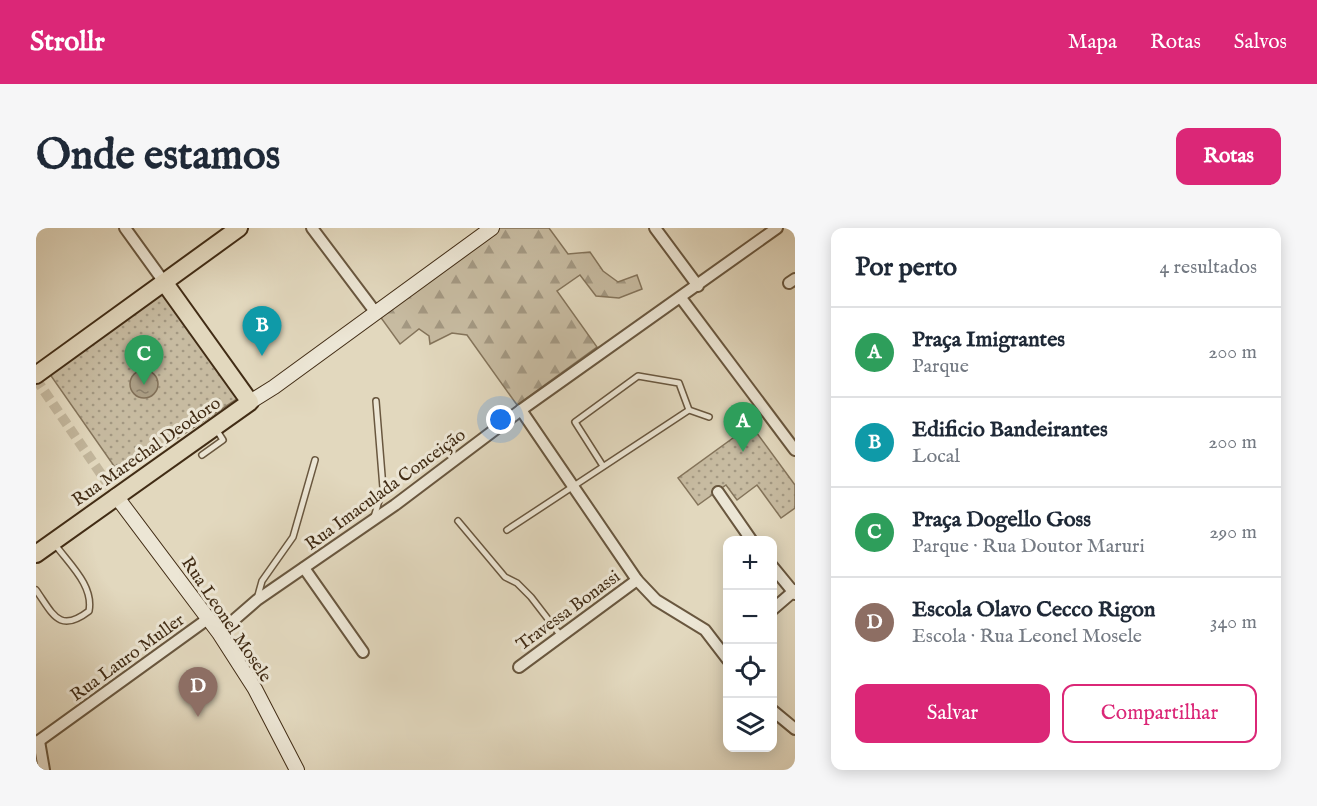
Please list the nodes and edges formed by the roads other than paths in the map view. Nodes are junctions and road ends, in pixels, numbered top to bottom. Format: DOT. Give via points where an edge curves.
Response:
graph roads {
  1 [pos="125,228"];
  2 [pos="239,228"];
  3 [pos="312,228"];
  4 [pos="320,228"];
  5 [pos="478,228"];
  6 [pos="492,228"];
  7 [pos="655,228"];
  8 [pos="777,228"];
  9 [pos="164,282"];
  10 [pos="698,286"];
  11 [pos="681,298"];
  12 [pos="371,306"];
  13 [pos="36,375"];
  14 [pos="376,401"];
  15 [pos="250,402"];
  16 [pos="521,410"];
  17 [pos="689,410"];
  18 [pos="709,417"];
  19 [pos="214,426"];
  20 [pos="793,443"];
  21 [pos="202,455"];
  22 [pos="315,460"];
  23 [pos="603,466"];
  24 [pos="573,486"];
  25 [pos="718,492"];
  26 [pos="116,496"];
  27 [pos="372,521"];
  28 [pos="458,521"];
  29 [pos="507,530"];
  30 [pos="749,536"];
  31 [pos="52,542"];
  32 [pos="36,554"];
  33 [pos="304,568"];
  34 [pos="777,572"];
  35 [pos="637,580"];
  36 [pos="36,590"];
  37 [pos="794,592"];
  38 [pos="257,600"];
  39 [pos="777,606"];
  40 [pos="209,618"];
  41 [pos="219,633"];
  42 [pos="561,636"];
  43 [pos="723,651"];
  44 [pos="363,652"];
  45 [pos="519,667"];
  46 [pos="777,714"];
  47 [pos="795,729"];
  48 [pos="37,742"];
  49 [pos="44,770"];
  50 [pos="297,770"];
  1 -- 9 [label="street"];
  2 -- 9 [label="main road"];
  3 -- 12 [label="street"];
  4 -- 12 [label="street" via="366,292"];
  5 -- 12 [label="street, Rua Marechal Deodoro"];
  6 -- 12 [label="street, Rua Marechal Deodoro"];
  7 -- 10 [label="street"];
  8 -- 10 [label="street, Rua Imaculada Conceição"];
  9 -- 13 [label="main road"];
  9 -- 15 [label="main road"];
  10 -- 11 [label="street, Rua Imaculada Conceição"];
  11 -- 16 [label="street, Rua Imaculada Conceição"];
  11 -- 20 [label="street"];
  12 -- 15 [label="street, Rua Marechal Deodoro"];
  14 -- 27 [label="lane" via="383,488"];
  15 -- 19 [label="main road, Rua Marechal Deodoro"];
  16 -- 24 [label="street"];
  16 -- 27 [label="street, Rua Imaculada Conceição"];
  17 -- 18 [label="lane"];
  17 -- 23 [label="lane"];
  17 -- 23 [label="lane" via="679,383 638,376 575,422"];
  19 -- 21 [label="lane" via="223,440"];
  19 -- 26 [label="main road, Rua Marechal Deodoro"];
  22 -- 38 [label="lane" via="293,537 262,581"];
  23 -- 24 [label="lane"];
  24 -- 29 [label="lane"];
  24 -- 35 [label="street"];
  25 -- 30 [label="street"];
  26 -- 31 [label="main road, Rua Marechal Deodoro"];
  26 -- 40 [label="street, Rua Leonel Mosele"];
  27 -- 33 [label="street, Rua Imaculada Conceição"];
  28 -- 42 [label="lane" via="505,577 518,583 531,597"];
  31 -- 32 [label="main road, Rua Marechal Deodoro"];
  31 -- 36 [label="lane" via="86,587 91,599 89,611 76,621 65,623 57,619"];
  33 -- 38 [label="street, Rua Imaculada Conceição"];
  33 -- 44 [label="street"];
  34 -- 37 [label="street"];
  35 -- 42 [label="street, Travessa Bonassi"];
  35 -- 43 [label="street" via="656,600 705,630"];
  37 -- 39 [label="street"];
  38 -- 41 [label="street, Rua Imaculada Conceição"];
  40 -- 41 [label="street, Rua Leonel Mosele"];
  40 -- 48 [label="street, Rua Lauro Muller"];
  41 -- 50 [label="street, Rua Leonel Mosele" via="255,690"];
  42 -- 45 [label="street, Travessa Bonassi"];
  46 -- 47 [label="street"];
  48 -- 49 [label="street"];
}
